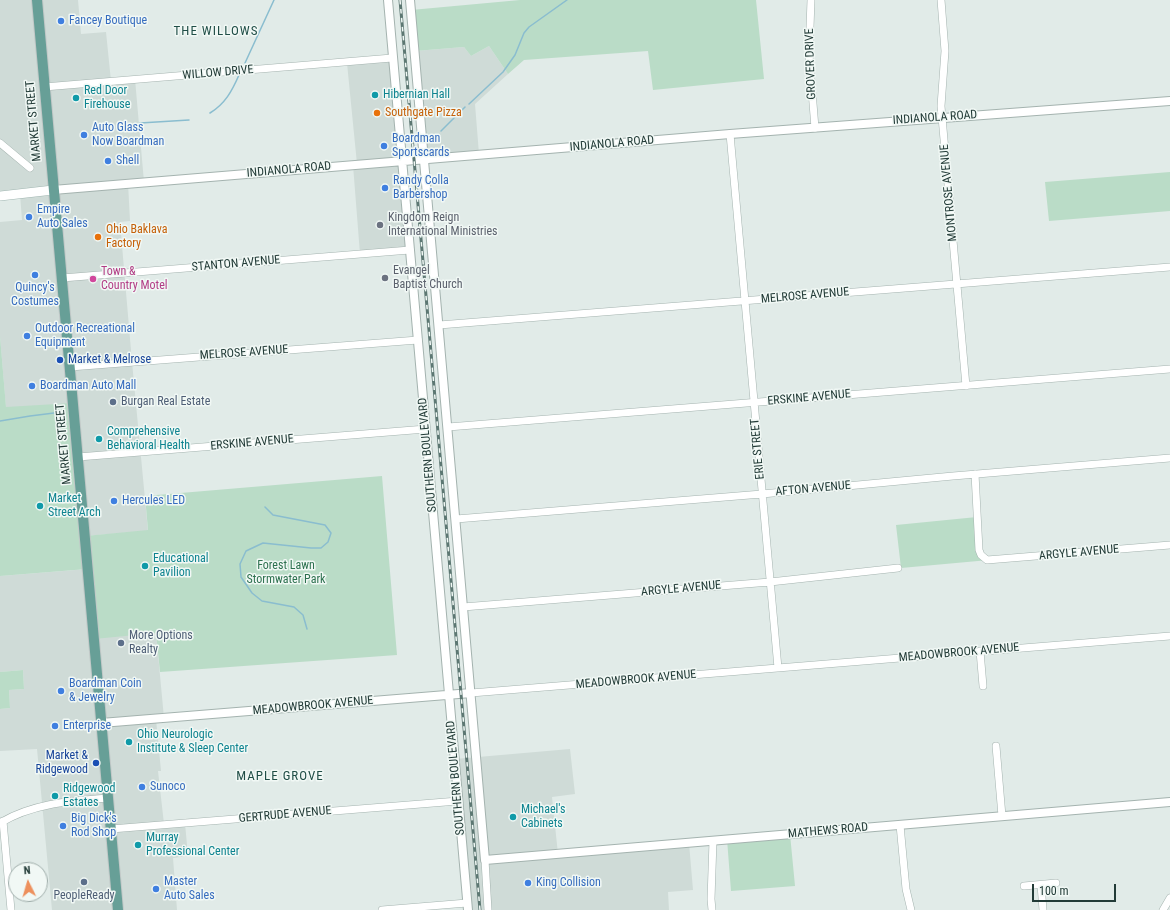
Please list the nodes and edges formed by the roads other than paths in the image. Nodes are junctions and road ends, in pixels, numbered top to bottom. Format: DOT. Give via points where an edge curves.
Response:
graph roads {
  1 [pos="37,0"];
  2 [pos="388,0"];
  3 [pos="410,0"];
  4 [pos="811,0"];
  5 [pos="941,0"];
  6 [pos="392,58"];
  7 [pos="44,86"];
  8 [pos="1170,101"];
  9 [pos="942,118"];
  10 [pos="815,128"];
  11 [pos="730,134"];
  12 [pos="0,143"];
  13 [pos="424,159"];
  14 [pos="402,160"];
  15 [pos="30,168"];
  16 [pos="53,190"];
  17 [pos="0,196"];
  18 [pos="410,250"];
  19 [pos="1170,267"];
  20 [pos="62,278"];
  21 [pos="958,284"];
  22 [pos="745,301"];
  23 [pos="439,325"];
  24 [pos="418,340"];
  25 [pos="70,367"];
  26 [pos="1170,369"];
  27 [pos="966,386"];
  28 [pos="754,403"];
  29 [pos="448,427"];
  30 [pos="426,430"];
  31 [pos="78,457"];
  32 [pos="1170,458"];
  33 [pos="975,474"];
  34 [pos="762,494"];
  35 [pos="456,519"];
  36 [pos="1170,545"];
  37 [pos="898,568"];
  38 [pos="770,582"];
  39 [pos="464,607"];
  40 [pos="1170,636"];
  41 [pos="980,651"];
  42 [pos="778,668"];
  43 [pos="983,686"];
  44 [pos="471,693"];
  45 [pos="449,695"];
  46 [pos="101,723"];
  47 [pos="996,746"];
  48 [pos="108,798"];
  49 [pos="458,801"];
  50 [pos="1170,802"];
  51 [pos="1002,816"];
  52 [pos="2,822"];
  53 [pos="900,825"];
  54 [pos="111,829"];
  55 [pos="713,841"];
  56 [pos="485,860"];
  57 [pos="1056,883"];
  58 [pos="1041,884"];
  59 [pos="1024,886"];
  60 [pos="1170,898"];
  61 [pos="467,907"];
  62 [pos="11,910"];
  63 [pos="118,910"];
  64 [pos="382,910"];
  65 [pos="488,910"];
  66 [pos="712,910"];
  67 [pos="910,910"];
  68 [pos="1043,910"];
  69 [pos="1163,910"];
  1 -- 7 [label="main road, MARKET STREET"];
  2 -- 6 [label="street, SOUTHERN BOULEVARD"];
  3 -- 13 [label="street, SOUTHERN BOULEVARD"];
  4 -- 10 [label="street, GROVER DRIVE" via="809,54"];
  5 -- 9 [label="street, MONTROSE AVENUE" via="945,51"];
  6 -- 7 [label="street, WILLOW DRIVE"];
  6 -- 14 [label="street, SOUTHERN BOULEVARD"];
  7 -- 16 [label="main road, MARKET STREET"];
  8 -- 9 [label="street, INDIANOLA ROAD"];
  9 -- 10 [label="street, INDIANOLA ROAD"];
  9 -- 21 [label="street, MONTROSE AVENUE"];
  10 -- 11 [label="street, INDIANOLA ROAD"];
  11 -- 13 [label="street, INDIANOLA ROAD"];
  11 -- 22 [label="street, ERIE STREET"];
  12 -- 15 [label="street"];
  13 -- 14 [label="street, INDIANOLA ROAD"];
  13 -- 23 [label="street, SOUTHERN BOULEVARD"];
  14 -- 16 [label="street, INDIANOLA ROAD"];
  14 -- 18 [label="street, SOUTHERN BOULEVARD"];
  16 -- 17 [label="main road"];
  16 -- 20 [label="main road, MARKET STREET"];
  18 -- 20 [label="street, STANTON AVENUE"];
  18 -- 24 [label="street, SOUTHERN BOULEVARD"];
  19 -- 21 [label="street, MELROSE AVENUE"];
  20 -- 25 [label="main road, MARKET STREET"];
  21 -- 22 [label="street, MELROSE AVENUE"];
  21 -- 27 [label="street, MONTROSE AVENUE"];
  22 -- 23 [label="street, MELROSE AVENUE"];
  22 -- 28 [label="street, ERIE STREET"];
  23 -- 29 [label="street, SOUTHERN BOULEVARD"];
  24 -- 25 [label="street, MELROSE AVENUE"];
  24 -- 30 [label="street, SOUTHERN BOULEVARD"];
  25 -- 31 [label="main road, MARKET STREET"];
  26 -- 27 [label="street, ERSKINE AVENUE"];
  27 -- 28 [label="street, ERSKINE AVENUE"];
  28 -- 29 [label="street, ERSKINE AVENUE"];
  28 -- 34 [label="street, ERIE STREET"];
  29 -- 35 [label="street, SOUTHERN BOULEVARD"];
  30 -- 31 [label="street, ERSKINE AVENUE"];
  30 -- 45 [label="street, SOUTHERN BOULEVARD"];
  31 -- 46 [label="main road, MARKET STREET"];
  32 -- 33 [label="street, AFTON AVENUE"];
  33 -- 34 [label="street, AFTON AVENUE"];
  33 -- 36 [label="street, ARGYLE AVENUE" via="979,550 981,555 989,560"];
  34 -- 35 [label="street, AFTON AVENUE"];
  34 -- 38 [label="street, ERIE STREET"];
  35 -- 39 [label="street, SOUTHERN BOULEVARD"];
  37 -- 38 [label="street, ARGYLE AVENUE"];
  38 -- 39 [label="street, ARGYLE AVENUE"];
  38 -- 42 [label="street, ERIE STREET"];
  39 -- 44 [label="street, SOUTHERN BOULEVARD"];
  40 -- 41 [label="street, MEADOWBROOK AVENUE"];
  41 -- 42 [label="street, MEADOWBROOK AVENUE"];
  41 -- 43 [label="street"];
  42 -- 44 [label="street, MEADOWBROOK AVENUE"];
  44 -- 45 [label="street, MEADOWBROOK AVENUE"];
  44 -- 56 [label="street, SOUTHERN BOULEVARD"];
  45 -- 46 [label="street, MEADOWBROOK AVENUE"];
  45 -- 49 [label="street, SOUTHERN BOULEVARD"];
  46 -- 48 [label="main road, MARKET STREET"];
  47 -- 51 [label="street"];
  48 -- 52 [label="street" via="54,803 27,810"];
  48 -- 54 [label="main road, MARKET STREET"];
  49 -- 54 [label="street, GERTRUDE AVENUE"];
  49 -- 61 [label="street, SOUTHERN BOULEVARD"];
  50 -- 51 [label="street, MATHEWS ROAD"];
  51 -- 53 [label="street, MATHEWS ROAD"];
  52 -- 62 [label="street"];
  53 -- 55 [label="street, MATHEWS ROAD"];
  53 -- 67 [label="street"];
  54 -- 63 [label="main road, MARKET STREET"];
  55 -- 56 [label="street, MATHEWS ROAD"];
  55 -- 66 [label="street"];
  56 -- 65 [label="street, SOUTHERN BOULEVARD"];
  57 -- 58 [label="street"];
  58 -- 59 [label="street"];
  58 -- 68 [label="street"];
  60 -- 69 [label="street"];
  61 -- 64 [label="street"];
}
